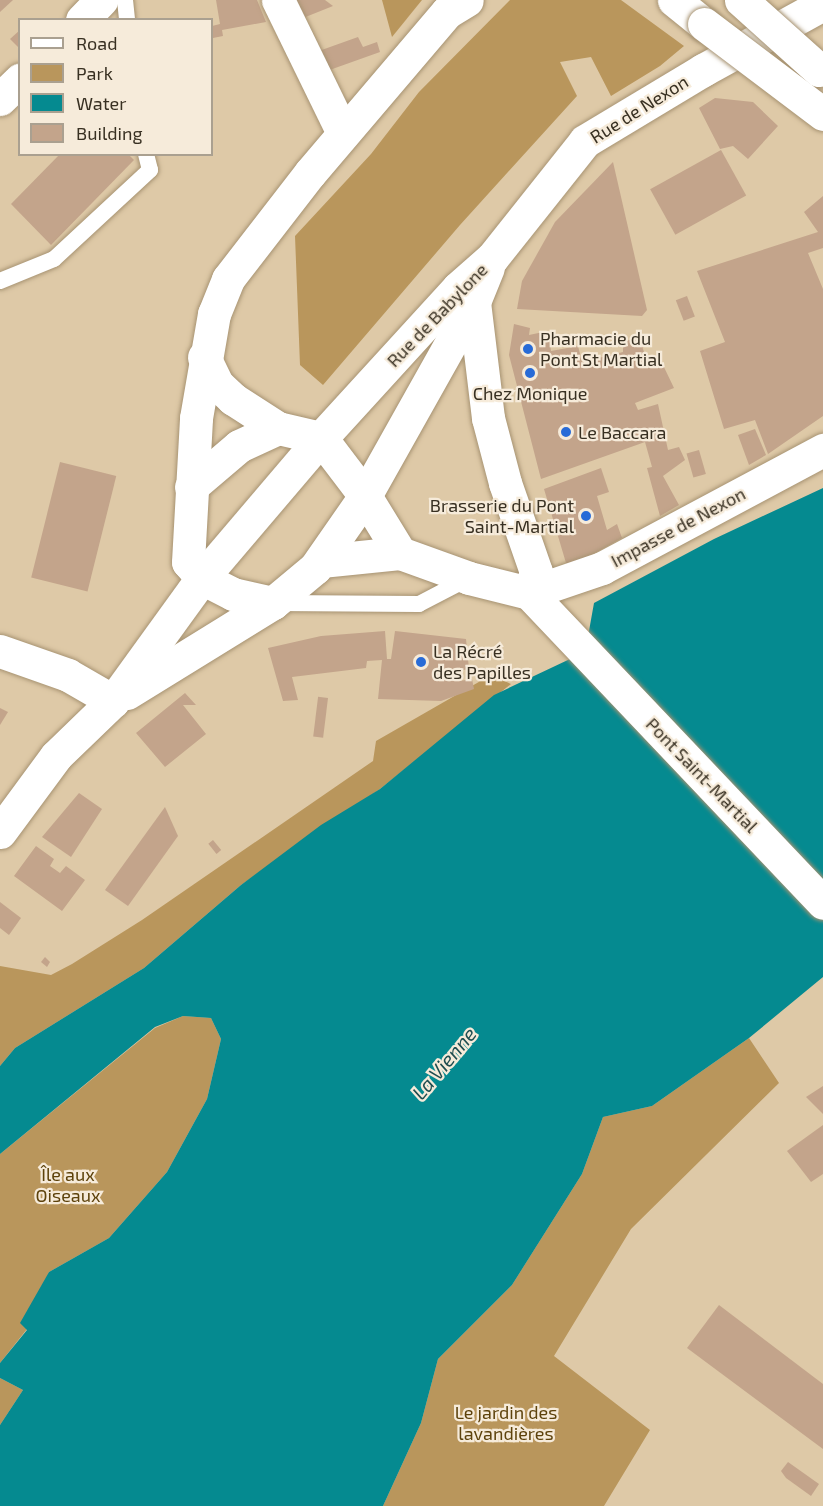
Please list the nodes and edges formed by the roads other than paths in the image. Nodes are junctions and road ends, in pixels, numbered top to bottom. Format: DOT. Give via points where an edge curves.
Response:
graph roads {
  1 [pos="101,0"];
  2 [pos="124,0"];
  3 [pos="278,0"];
  4 [pos="674,0"];
  5 [pos="741,0"];
  6 [pos="455,4"];
  7 [pos="823,4"];
  8 [pos="84,18"];
  9 [pos="127,18"];
  10 [pos="823,75"];
  11 [pos="18,82"];
  12 [pos="0,99"];
  13 [pos="823,114"];
  14 [pos="343,133"];
  15 [pos="146,156"];
  16 [pos="492,258"];
  17 [pos="0,281"];
  18 [pos="474,302"];
  19 [pos="204,357"];
  20 [pos="278,428"];
  21 [pos="321,438"];
  22 [pos="823,450"];
  23 [pos="191,486"];
  24 [pos="365,496"];
  25 [pos="400,553"];
  26 [pos="321,561"];
  27 [pos="202,578"];
  28 [pos="469,578"];
  29 [pos="529,593"];
  30 [pos="273,603"];
  31 [pos="0,651"];
  32 [pos="113,701"];
  33 [pos="0,832"];
  34 [pos="823,903"];
  1 -- 8 [label="street"];
  2 -- 9 [label="lane"];
  3 -- 14 [label="street"];
  4 -- 13 [label="street, bridge"];
  5 -- 10 [label="street, bridge"];
  6 -- 14 [label="street"];
  7 -- 16 [label="street, Rue de Nexon" via="703,69 585,141"];
  11 -- 12 [label="street"];
  14 -- 19 [label="street" via="228,279 214,314"];
  15 -- 17 [label="lane" via="150,170 54,259"];
  16 -- 18 [label="street, Rue de Babylone"];
  16 -- 21 [label="street, Rue de Babylone" via="458,288"];
  18 -- 24 [label="street, Rue de Babylone"];
  18 -- 29 [label="street" via="488,418 505,483 536,572"];
  19 -- 20 [label="street" via="217,384"];
  19 -- 23 [label="street"];
  20 -- 21 [label="street"];
  20 -- 23 [label="street" via="239,446"];
  21 -- 24 [label="street"];
  21 -- 27 [label="street, Rue de Babylone"];
  22 -- 29 [label="street, Impasse de Nexon" via="602,568"];
  23 -- 27 [label="street" via="188,562"];
  24 -- 25 [label="street"];
  24 -- 26 [label="street, Rue de Babylone"];
  25 -- 26 [label="street"];
  25 -- 28 [label="street"];
  26 -- 30 [label="street, Rue de Babylone"];
  27 -- 30 [label="street" via="233,594"];
  27 -- 32 [label="street, Rue de Babylone"];
  28 -- 29 [label="street"];
  28 -- 30 [label="lane" via="419,604"];
  29 -- 34 [label="street, Pont Saint-Martial"];
  30 -- 32 [label="street, Rue de Babylone"];
  31 -- 32 [label="street" via="68,675"];
  32 -- 33 [label="street, Rue de Babylone" via="56,756"];
}
